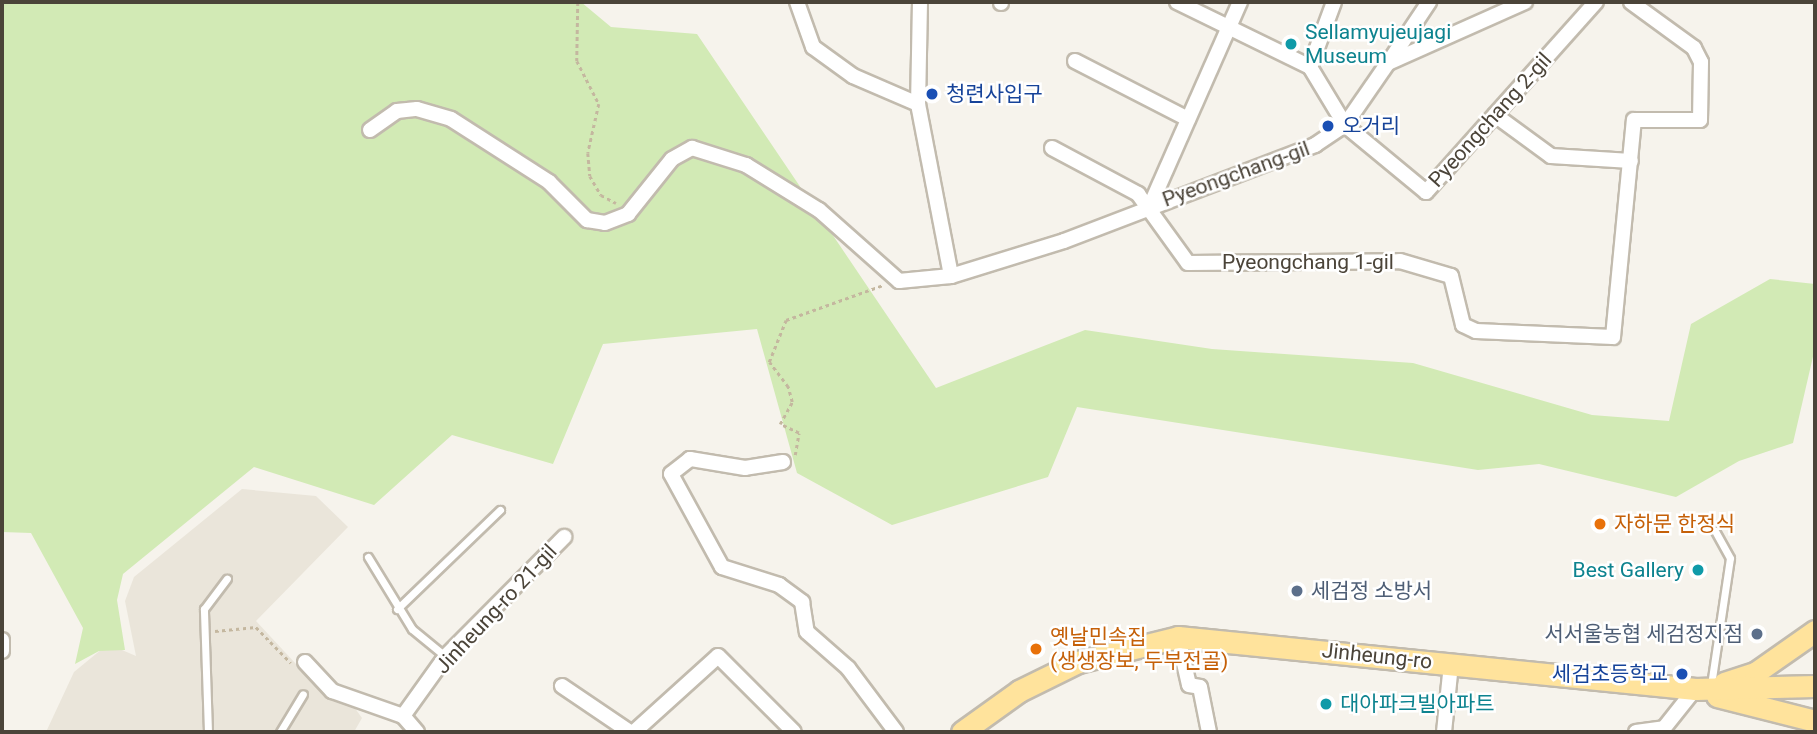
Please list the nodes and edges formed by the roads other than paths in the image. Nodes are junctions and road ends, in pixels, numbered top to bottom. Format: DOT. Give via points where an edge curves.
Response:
graph roads {
  1 [pos="797,2"];
  2 [pos="920,2"];
  3 [pos="1177,2"];
  4 [pos="1240,2"];
  5 [pos="1334,2"];
  6 [pos="1429,2"];
  7 [pos="1525,2"];
  8 [pos="1596,2"];
  9 [pos="1631,2"];
  10 [pos="1229,27"];
  11 [pos="1074,61"];
  12 [pos="1388,63"];
  13 [pos="1310,67"];
  14 [pos="918,104"];
  15 [pos="1495,115"];
  16 [pos="1188,119"];
  17 [pos="1345,125"];
  18 [pos="370,130"];
  19 [pos="1052,148"];
  20 [pos="1630,161"];
  21 [pos="1150,206"];
  22 [pos="950,276"];
  23 [pos="783,462"];
  24 [pos="500,510"];
  25 [pos="1715,531"];
  26 [pos="564,537"];
  27 [pos="368,557"];
  28 [pos="226,579"];
  29 [pos="397,609"];
  30 [pos="1815,631"];
  31 [pos="1178,637"];
  32 [pos="2,640"];
  33 [pos="2,651"];
  34 [pos="446,656"];
  35 [pos="299,663"];
  36 [pos="1451,664"];
  37 [pos="562,686"];
  38 [pos="1815,686"];
  39 [pos="1703,687"];
  40 [pos="303,694"];
  41 [pos="403,716"];
  42 [pos="1815,721"];
  43 [pos="208,732"];
  44 [pos="280,732"];
  45 [pos="417,732"];
  46 [pos="632,732"];
  47 [pos="794,732"];
  48 [pos="896,732"];
  49 [pos="962,732"];
  50 [pos="1209,732"];
  51 [pos="1444,732"];
  52 [pos="1636,732"];
  1 -- 14 [label="street" via="813,47 853,76"];
  2 -- 14 [label="street"];
  3 -- 10 [label="street"];
  4 -- 10 [label="street"];
  5 -- 13 [label="street"];
  6 -- 12 [label="street, Pyeongchang-gil"];
  7 -- 12 [label="street"];
  8 -- 15 [label="street, Pyeongchang 2-gil"];
  9 -- 20 [label="street, Pyeongchang 1-gil" via="1694,48 1701,62 1700,120 1634,120"];
  10 -- 13 [label="street"];
  10 -- 16 [label="street"];
  11 -- 16 [label="street"];
  12 -- 17 [label="street, Pyeongchang-gil"];
  13 -- 17 [label="street"];
  14 -- 22 [label="street"];
  15 -- 17 [label="street, Pyeongchang 2-gil" via="1426,192"];
  15 -- 20 [label="street" via="1551,156"];
  16 -- 21 [label="street"];
  17 -- 21 [label="street, Pyeongchang-gil" via="1315,145"];
  18 -- 22 [label="street, Pyeongchang-gil" via="397,111 417,109 451,120 549,182 587,220 605,223 628,214 672,159 692,148 730,157 818,210 899,281"];
  19 -- 21 [label="street"];
  20 -- 21 [label="street, Pyeongchang 1-gil" via="1614,337 1476,331 1463,325 1451,276 1400,261 1188,263"];
  21 -- 22 [label="street, Pyeongchang-gil"];
  23 -- 48 [label="street" via="745,468 690,459 671,474 722,567 779,585 803,602 807,632 848,668"];
  24 -- 29 [label="lane"];
  25 -- 39 [label="lane" via="1730,558"];
  26 -- 34 [label="street, Jinheung-ro 21-gil"];
  27 -- 29 [label="lane"];
  28 -- 43 [label="lane" via="204,609"];
  29 -- 34 [label="lane"];
  30 -- 39 [label="main road" via="1755,674"];
  31 -- 36 [label="main road, Jinheung-ro"];
  31 -- 49 [label="main road, Jinheung-ro" via="1078,662 1019,691"];
  31 -- 50 [label="street" via="1189,685 1200,687"];
  32 -- 33 [label="street"];
  34 -- 41 [label="street, Jinheung-ro 21-gil"];
  35 -- 41 [label="street" via="332,691"];
  36 -- 39 [label="main road, Jinheung-ro"];
  36 -- 51 [label="street"];
  37 -- 46 [label="street"];
  38 -- 39 [label="main road, Jinheung-ro"];
  39 -- 42 [label="main road"];
  39 -- 52 [label="street" via="1664,728"];
  40 -- 44 [label="lane"];
  41 -- 45 [label="street"];
  46 -- 47 [label="street" via="718,656"];
}
